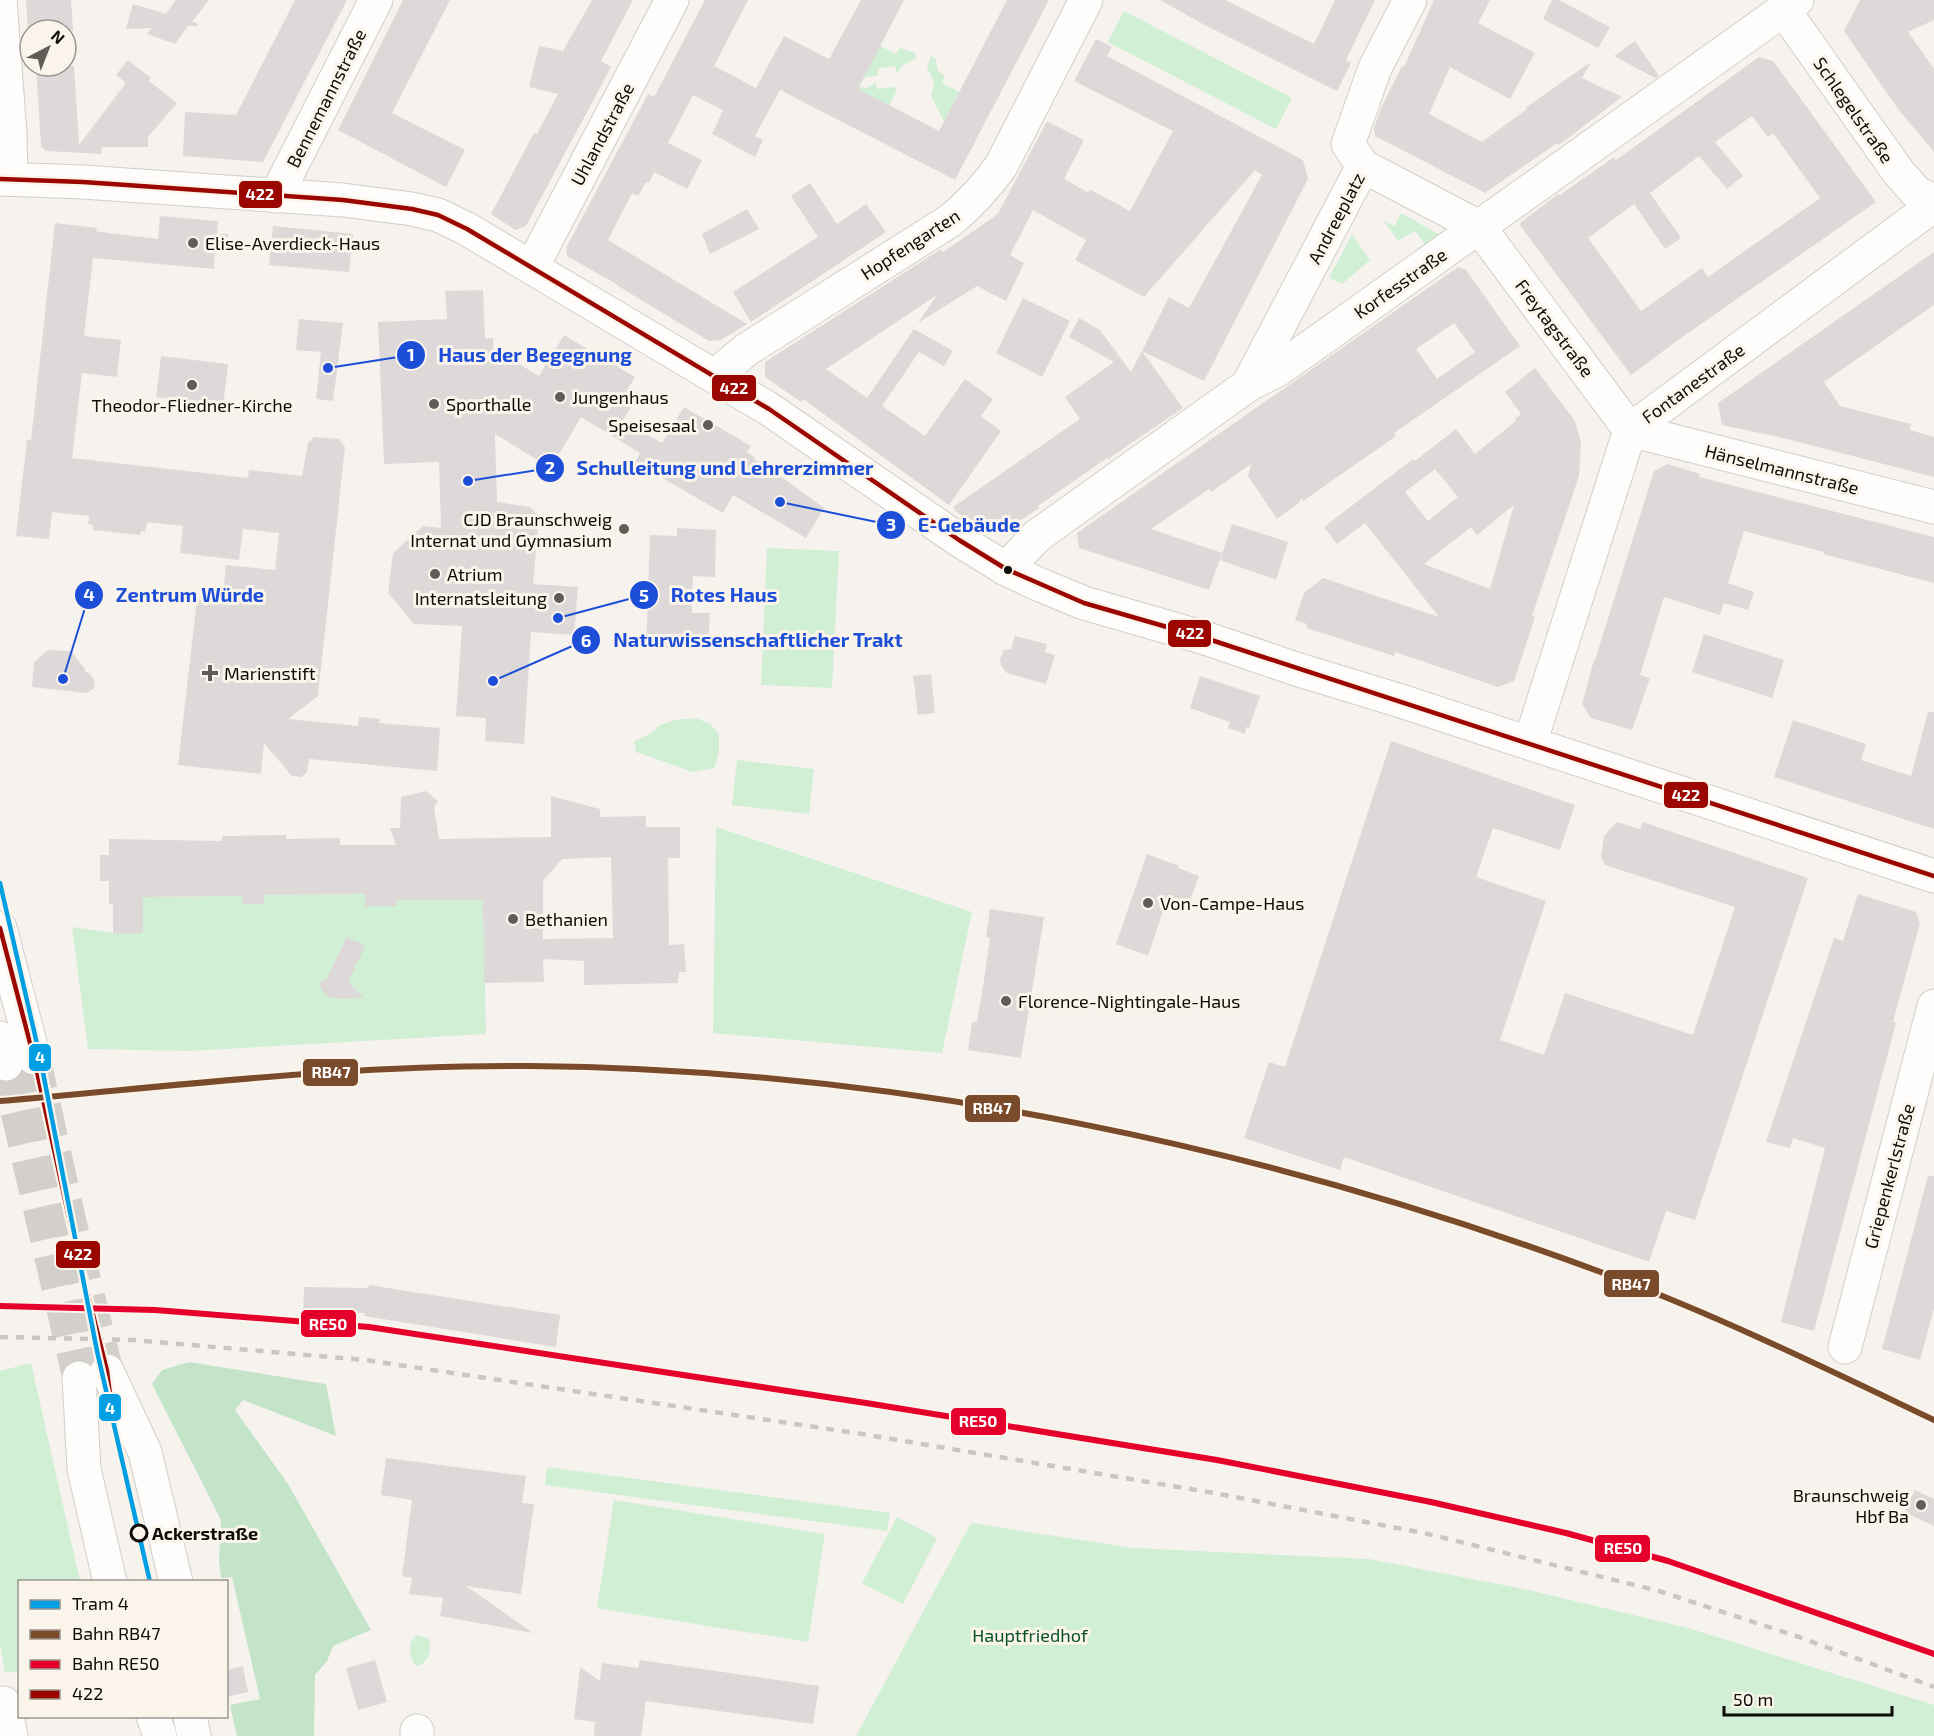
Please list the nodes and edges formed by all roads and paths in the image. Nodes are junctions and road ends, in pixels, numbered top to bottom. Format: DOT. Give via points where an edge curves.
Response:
graph roads {
  1 [pos="0,0"];
  2 [pos="376,0"];
  3 [pos="672,0"];
  4 [pos="1086,0"];
  5 [pos="1410,0"];
  6 [pos="1790,5"];
  7 [pos="1363,166"];
  8 [pos="5,179"];
  9 [pos="276,196"];
  10 [pos="1934,201"];
  11 [pos="1934,206"];
  12 [pos="1479,227"];
  13 [pos="532,267"];
  14 [pos="715,376"];
  15 [pos="1248,385"];
  16 [pos="1630,430"];
  17 [pos="1934,507"];
  18 [pos="1006,569"];
  19 [pos="1530,743"];
  20 [pos="1934,876"];
  21 [pos="0,928"];
  22 [pos="1934,1006"];
  23 [pos="13,1053"];
  24 [pos="1845,1347"];
  25 [pos="110,1580"];
  26 [pos="176,1580"];
  27 [pos="8,1703"];
  28 [pos="154,1718"];
  29 [pos="190,1718"];
  30 [pos="11,1736"];
  31 [pos="160,1736"];
  32 [pos="194,1736"];
  1 -- 8 [label="street" via="10,134"];
  2 -- 9 [label="street, Bennemannstraße"];
  3 -- 13 [label="street, Uhlandstraße"];
  4 -- 14 [label="street, Hopfengarten" via="1001,166 973,202 951,220 746,350"];
  5 -- 7 [label="street" via="1375,68 1348,144"];
  6 -- 10 [label="street, Schlegelstraße" via="1899,173 1917,193"];
  6 -- 12 [label="street, Korfesstraße"];
  7 -- 12 [label="street, Andreeplatz"];
  7 -- 15 [label="street, Andreeplatz"];
  8 -- 9 [label="street"];
  9 -- 13 [label="street" via="366,203 438,215"];
  11 -- 16 [label="street, Fontanestraße"];
  12 -- 15 [label="street, Korfesstraße" via="1279,369"];
  12 -- 16 [label="street, Freytagstraße"];
  13 -- 14 [label="street"];
  14 -- 18 [label="street"];
  15 -- 18 [label="street, Korfesstraße" via="1037,536"];
  16 -- 17 [label="street, Hänselmannstraße"];
  16 -- 19 [label="street, Fontanestraße"];
  18 -- 19 [label="street" via="1084,603"];
  19 -- 20 [label="street"];
  21 -- 23 [label="street"];
  22 -- 24 [label="street, Griepenkerlstraße"];
  25 -- 26 [label="street" via="84,1469 93,1374 145,1452"];
  27 -- 30 [label="street"];
  28 -- 31 [label="street"];
  29 -- 32 [label="street"];
}
